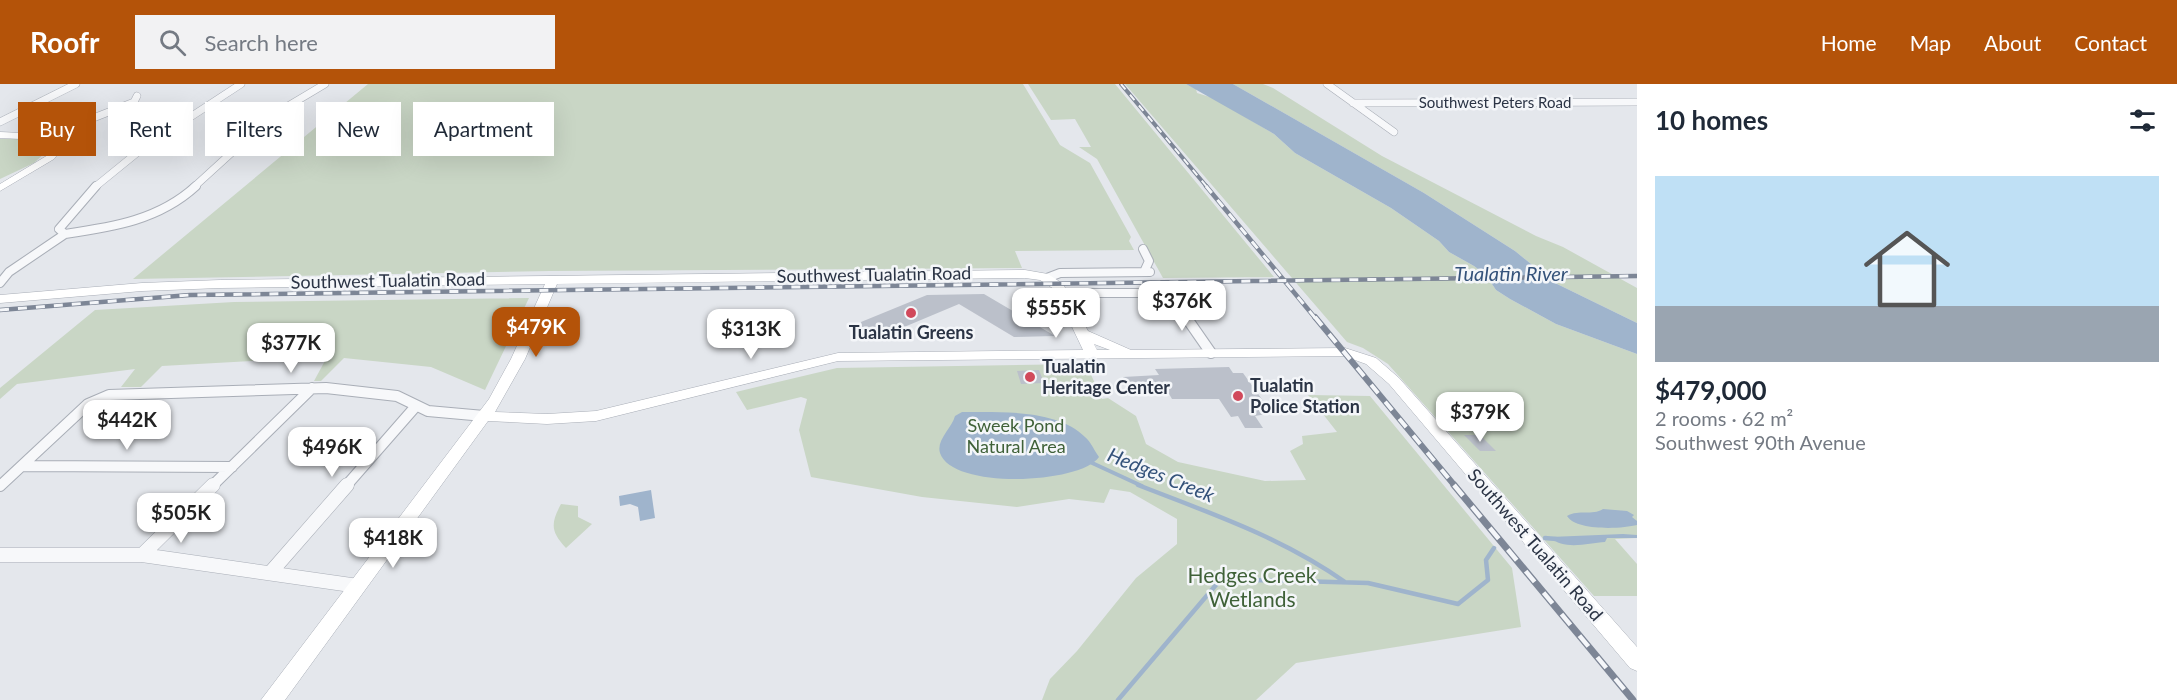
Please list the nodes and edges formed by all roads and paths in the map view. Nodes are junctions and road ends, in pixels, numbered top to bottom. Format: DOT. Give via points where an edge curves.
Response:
graph roads {
  1 [pos="76,84"];
  2 [pos="242,84"];
  3 [pos="325,84"];
  4 [pos="1327,84"];
  5 [pos="137,96"];
  6 [pos="1637,102"];
  7 [pos="1353,103"];
  8 [pos="96,117"];
  9 [pos="0,122"];
  10 [pos="1394,132"];
  11 [pos="0,135"];
  12 [pos="18,135"];
  13 [pos="51,156"];
  14 [pos="0,188"];
  15 [pos="65,234"];
  16 [pos="1143,249"];
  17 [pos="1047,278"];
  18 [pos="553,279"];
  19 [pos="0,283"];
  20 [pos="1063,293"];
  21 [pos="0,298"];
  22 [pos="1082,334"];
  23 [pos="1211,353"];
  24 [pos="1140,355"];
  25 [pos="1093,356"];
  26 [pos="312,387"];
  27 [pos="416,406"];
  28 [pos="484,416"];
  29 [pos="22,466"];
  30 [pos="232,467"];
  31 [pos="0,486"];
  32 [pos="0,555"];
  33 [pos="142,555"];
  34 [pos="271,572"];
  35 [pos="358,586"];
  36 [pos="1637,662"];
  37 [pos="272,700"];
  1 -- 9 [label="street"];
  2 -- 15 [label="street" via="143,150 84,198 59,228"];
  3 -- 15 [label="street" via="273,115 184,197 162,211 120,226"];
  4 -- 7 [label="street"];
  5 -- 8 [label="street" via="134,102"];
  6 -- 7 [label="street, Southwest Peters Road"];
  7 -- 10 [label="street"];
  11 -- 12 [label="main road"];
  13 -- 14 [label="main road"];
  15 -- 19 [label="street" via="9,272"];
  16 -- 17 [label="street" via="1149,261 1147,272 1059,273"];
  17 -- 18 [label="main road, Southwest Tualatin Road" via="1013,273"];
  17 -- 20 [label="main road"];
  18 -- 21 [label="main road, Southwest Tualatin Road" via="180,285"];
  18 -- 28 [label="main road" via="509,378"];
  20 -- 22 [label="main road"];
  20 -- 23 [label="street" via="1170,293"];
  22 -- 24 [label="main road"];
  22 -- 25 [label="main road"];
  23 -- 24 [label="main road, Southwest Tualatin Road"];
  23 -- 36 [label="main road, Southwest Tualatin Road" via="1339,351 1361,356 1376,365"];
  24 -- 25 [label="main road, Southwest Tualatin Road"];
  25 -- 28 [label="main road, Southwest Tualatin Road" via="826,359 596,416"];
  26 -- 27 [label="street" via="397,396"];
  26 -- 29 [label="street" via="98,398"];
  26 -- 30 [label="street"];
  27 -- 28 [label="street" via="445,414"];
  27 -- 34 [label="street"];
  28 -- 35 [label="main road"];
  29 -- 30 [label="street"];
  29 -- 31 [label="street"];
  30 -- 33 [label="street"];
  32 -- 33 [label="street"];
  33 -- 34 [label="street"];
  34 -- 35 [label="street"];
  35 -- 37 [label="main road"];
}
